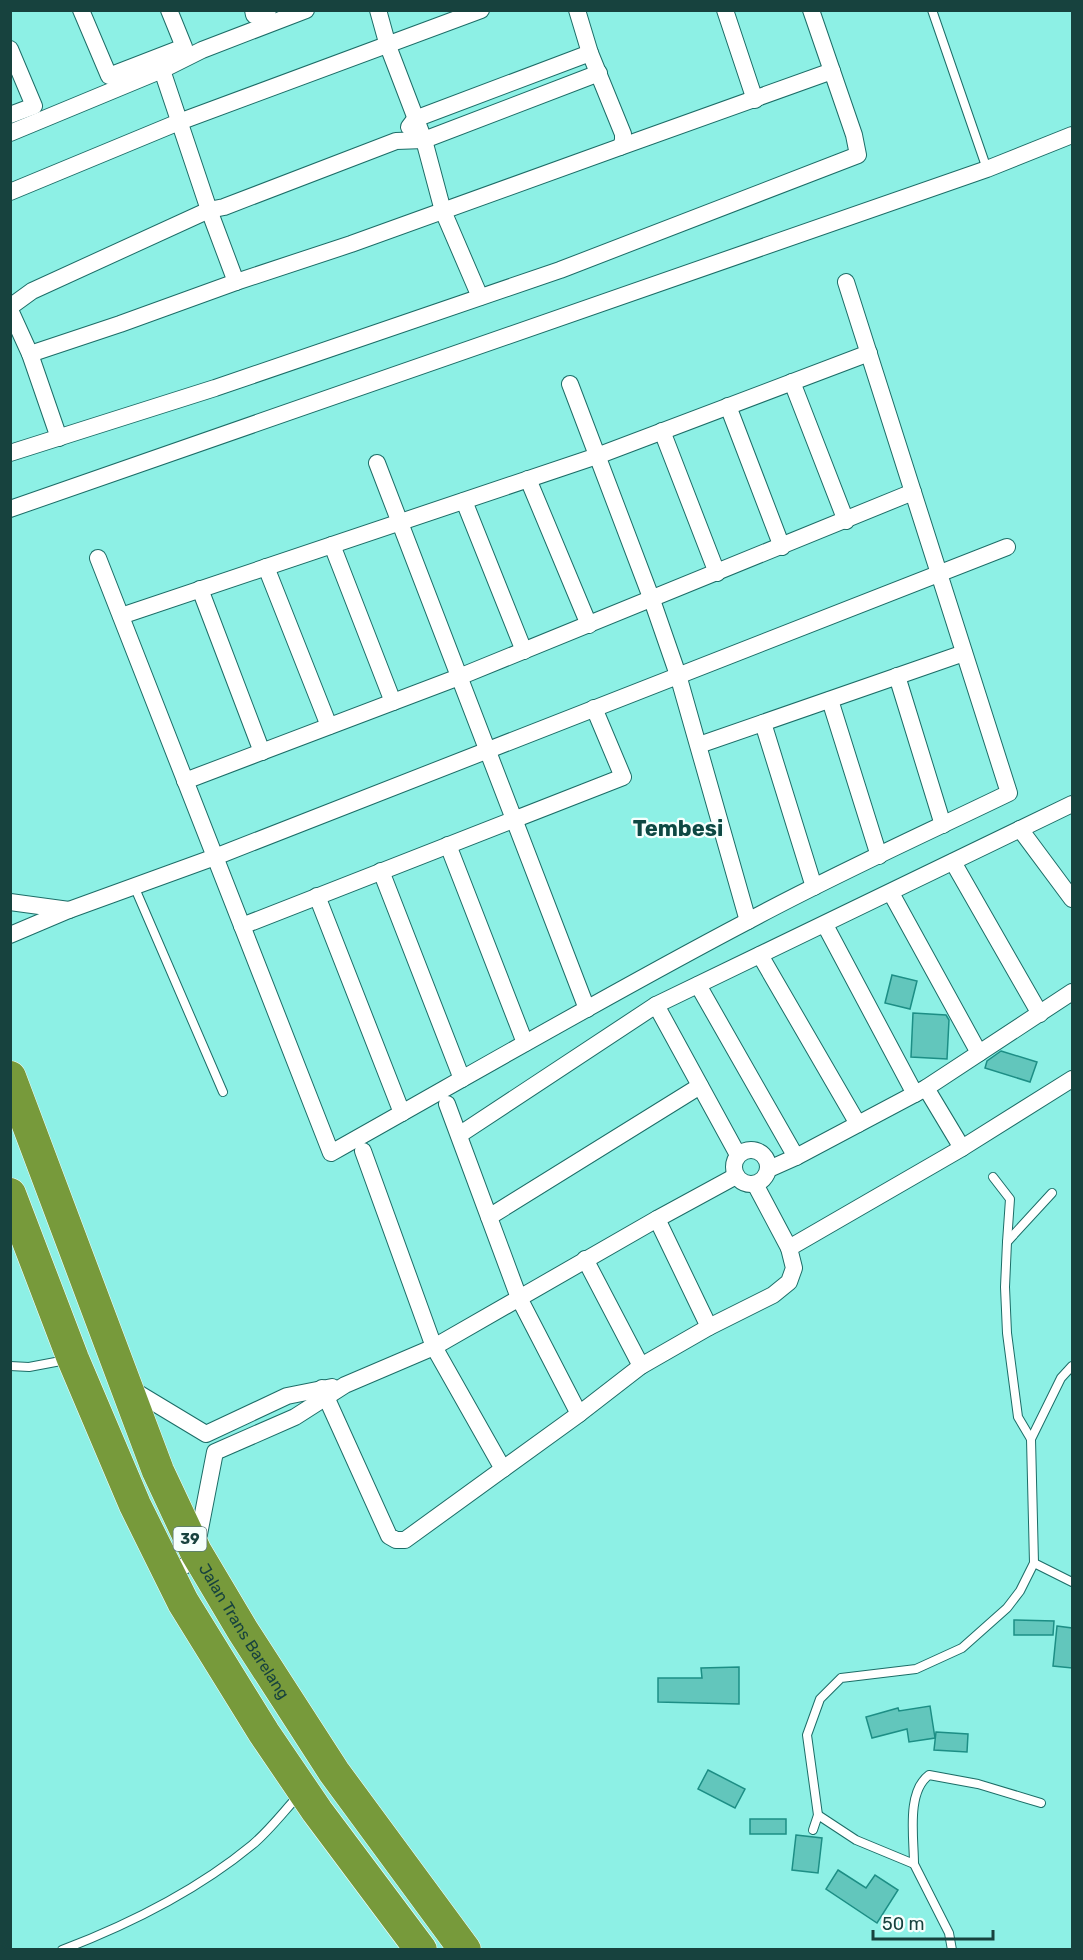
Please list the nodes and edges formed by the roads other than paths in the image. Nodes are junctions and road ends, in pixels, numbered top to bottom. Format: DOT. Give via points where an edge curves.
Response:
graph roads {
  1 [pos="81,10"];
  2 [pos="169,10"];
  3 [pos="253,10"];
  4 [pos="268,10"];
  5 [pos="306,10"];
  6 [pos="378,10"];
  7 [pos="481,10"];
  8 [pos="578,10"];
  9 [pos="725,10"];
  10 [pos="811,10"];
  11 [pos="932,10"];
  12 [pos="388,46"];
  13 [pos="10,49"];
  14 [pos="590,52"];
  15 [pos="162,70"];
  16 [pos="832,71"];
  17 [pos="598,73"];
  18 [pos="755,100"];
  19 [pos="10,115"];
  20 [pos="415,119"];
  21 [pos="179,122"];
  22 [pos="10,133"];
  23 [pos="1072,135"];
  24 [pos="424,140"];
  25 [pos="396,141"];
  26 [pos="620,147"];
  27 [pos="987,169"];
  28 [pos="10,192"];
  29 [pos="209,210"];
  30 [pos="443,211"];
  31 [pos="236,282"];
  32 [pos="846,282"];
  33 [pos="32,291"];
  34 [pos="10,293"];
  35 [pos="480,297"];
  36 [pos="10,308"];
  37 [pos="869,353"];
  38 [pos="30,354"];
  39 [pos="792,382"];
  40 [pos="570,384"];
  41 [pos="728,406"];
  42 [pos="662,431"];
  43 [pos="59,438"];
  44 [pos="10,453"];
  45 [pos="597,456"];
  46 [pos="377,464"];
  47 [pos="528,479"];
  48 [pos="913,492"];
  49 [pos="464,501"];
  50 [pos="10,509"];
  51 [pos="846,521"];
  52 [pos="399,523"];
  53 [pos="332,545"];
  54 [pos="782,547"];
  55 [pos="1007,547"];
  56 [pos="98,558"];
  57 [pos="266,567"];
  58 [pos="717,573"];
  59 [pos="939,573"];
  60 [pos="200,589"];
  61 [pos="652,600"];
  62 [pos="120,616"];
  63 [pos="589,625"];
  64 [pos="524,651"];
  65 [pos="964,653"];
  66 [pos="678,675"];
  67 [pos="897,676"];
  68 [pos="459,677"];
  69 [pos="830,700"];
  70 [pos="393,702"];
  71 [pos="594,708"];
  72 [pos="763,723"];
  73 [pos="329,726"];
  74 [pos="699,745"];
  75 [pos="487,750"];
  76 [pos="262,752"];
  77 [pos="185,781"];
  78 [pos="1072,804"];
  79 [pos="514,820"];
  80 [pos="943,825"];
  81 [pos="1020,829"];
  82 [pos="448,845"];
  83 [pos="879,856"];
  84 [pos="215,857"];
  85 [pos="953,862"];
  86 [pos="381,872"];
  87 [pos="134,885"];
  88 [pos="814,887"];
  89 [pos="891,893"];
  90 [pos="317,896"];
  91 [pos="1072,899"];
  92 [pos="10,902"];
  93 [pos="69,910"];
  94 [pos="748,921"];
  95 [pos="825,925"];
  96 [pos="242,926"];
  97 [pos="10,935"];
  98 [pos="760,955"];
  99 [pos="698,985"];
  100 [pos="1072,992"];
  101 [pos="656,1005"];
  102 [pos="586,1009"];
  103 [pos="1040,1014"];
  104 [pos="525,1043"];
  105 [pos="979,1053"];
  106 [pos="10,1077"];
  107 [pos="462,1079"];
  108 [pos="1072,1079"];
  109 [pos="700,1086"];
  110 [pos="921,1091"];
  111 [pos="223,1092"];
  112 [pos="447,1104"];
  113 [pos="402,1113"];
  114 [pos="858,1124"];
  115 [pos="459,1135"];
  116 [pos="962,1148"];
  117 [pos="363,1151"];
  118 [pos="738,1155"];
  119 [pos="796,1157"];
  120 [pos="769,1168"];
  121 [pos="736,1176"];
  122 [pos="993,1177"];
  123 [pos="755,1184"];
  124 [pos="1052,1193"];
  125 [pos="10,1194"];
  126 [pos="489,1217"];
  127 [pos="657,1218"];
  128 [pos="1007,1242"];
  129 [pos="789,1248"];
  130 [pos="585,1259"];
  131 [pos="519,1298"];
  132 [pos="709,1327"];
  133 [pos="434,1347"];
  134 [pos="73,1359"];
  135 [pos="10,1366"];
  136 [pos="641,1366"];
  137 [pos="1072,1366"];
  138 [pos="128,1386"];
  139 [pos="324,1393"];
  140 [pos="579,1414"];
  141 [pos="206,1434"];
  142 [pos="1031,1439"];
  143 [pos="215,1452"];
  144 [pos="503,1468"];
  145 [pos="196,1552"];
  146 [pos="1034,1563"];
  147 [pos="169,1575"];
  148 [pos="1072,1582"];
  149 [pos="304,1790"];
  150 [pos="1041,1803"];
  151 [pos="818,1815"];
  152 [pos="813,1830"];
  153 [pos="914,1864"];
  154 [pos="62,1950"];
  155 [pos="422,1950"];
  156 [pos="465,1950"];
  157 [pos="952,1950"];
  1 -- 2 [label="street" via="109,76 184,47"];
  3 -- 4 [label="street" via="255,15"];
  5 -- 15 [label="street" via="202,50"];
  6 -- 12 [label="street"];
  7 -- 12 [label="street"];
  8 -- 14 [label="street"];
  9 -- 18 [label="street"];
  10 -- 16 [label="street"];
  11 -- 27 [label="lane"];
  12 -- 20 [label="street"];
  12 -- 21 [label="street"];
  13 -- 19 [label="street" via="34,106"];
  14 -- 17 [label="street"];
  14 -- 20 [label="street"];
  15 -- 21 [label="street"];
  15 -- 22 [label="street"];
  16 -- 18 [label="street"];
  16 -- 35 [label="street" via="858,155"];
  17 -- 24 [label="street"];
  17 -- 26 [label="street" via="622,134"];
  18 -- 26 [label="street"];
  20 -- 24 [label="street"];
  20 -- 25 [label="street"];
  21 -- 28 [label="street"];
  21 -- 29 [label="street"];
  23 -- 27 [label="street"];
  24 -- 25 [label="street"];
  24 -- 30 [label="street"];
  25 -- 29 [label="street"];
  26 -- 30 [label="street"];
  27 -- 50 [label="street"];
  29 -- 31 [label="street"];
  29 -- 33 [label="street"];
  30 -- 31 [label="street"];
  30 -- 35 [label="street"];
  31 -- 38 [label="street"];
  32 -- 37 [label="street"];
  33 -- 34 [label="street"];
  33 -- 36 [label="street"];
  35 -- 43 [label="street"];
  36 -- 38 [label="street"];
  37 -- 39 [label="street"];
  37 -- 48 [label="street"];
  38 -- 43 [label="street"];
  39 -- 41 [label="street"];
  39 -- 51 [label="street"];
  40 -- 45 [label="street"];
  41 -- 42 [label="street"];
  41 -- 54 [label="street"];
  42 -- 45 [label="street"];
  42 -- 58 [label="street"];
  43 -- 44 [label="street"];
  45 -- 47 [label="street"];
  45 -- 61 [label="street"];
  46 -- 52 [label="street"];
  47 -- 49 [label="street"];
  47 -- 63 [label="street"];
  48 -- 51 [label="street"];
  48 -- 59 [label="street"];
  49 -- 52 [label="street"];
  49 -- 64 [label="street"];
  51 -- 54 [label="street"];
  52 -- 53 [label="street"];
  52 -- 68 [label="street"];
  53 -- 57 [label="street"];
  53 -- 70 [label="street"];
  54 -- 58 [label="street"];
  55 -- 59 [label="street"];
  56 -- 62 [label="street"];
  57 -- 60 [label="street"];
  57 -- 73 [label="street"];
  58 -- 61 [label="street"];
  59 -- 65 [label="street"];
  59 -- 66 [label="street"];
  60 -- 62 [label="street"];
  60 -- 76 [label="street"];
  61 -- 63 [label="street"];
  61 -- 66 [label="street"];
  62 -- 77 [label="street"];
  63 -- 64 [label="street"];
  64 -- 68 [label="street"];
  65 -- 67 [label="street"];
  65 -- 80 [label="street" via="1009,794"];
  66 -- 71 [label="street"];
  66 -- 74 [label="street"];
  67 -- 69 [label="street"];
  67 -- 80 [label="street"];
  68 -- 70 [label="street"];
  68 -- 75 [label="street"];
  69 -- 72 [label="street"];
  69 -- 83 [label="street"];
  70 -- 73 [label="street"];
  71 -- 75 [label="street"];
  71 -- 79 [label="street" via="623,777"];
  72 -- 74 [label="street"];
  72 -- 88 [label="street"];
  73 -- 76 [label="street"];
  74 -- 94 [label="street"];
  75 -- 79 [label="street"];
  75 -- 84 [label="street"];
  76 -- 77 [label="street"];
  77 -- 84 [label="street"];
  78 -- 81 [label="street"];
  79 -- 82 [label="street"];
  79 -- 102 [label="street"];
  80 -- 83 [label="street"];
  81 -- 85 [label="street"];
  81 -- 91 [label="street"];
  82 -- 86 [label="street"];
  82 -- 104 [label="street"];
  83 -- 88 [label="street"];
  84 -- 87 [label="street"];
  84 -- 96 [label="street"];
  85 -- 89 [label="street"];
  85 -- 103 [label="street"];
  86 -- 90 [label="street"];
  86 -- 107 [label="street"];
  87 -- 93 [label="street"];
  87 -- 111 [label="lane"];
  88 -- 94 [label="street"];
  89 -- 95 [label="street"];
  89 -- 105 [label="street"];
  90 -- 96 [label="street"];
  90 -- 113 [label="street"];
  92 -- 93 [label="street"];
  93 -- 97 [label="street"];
  94 -- 102 [label="street"];
  95 -- 98 [label="street"];
  95 -- 110 [label="street"];
  96 -- 113 [label="street" via="331,1153"];
  98 -- 99 [label="street"];
  98 -- 114 [label="street"];
  99 -- 101 [label="street"];
  99 -- 119 [label="street"];
  100 -- 103 [label="street"];
  101 -- 109 [label="street"];
  101 -- 115 [label="street"];
  102 -- 104 [label="street"];
  103 -- 105 [label="street"];
  104 -- 107 [label="street"];
  105 -- 110 [label="street"];
  106 -- 138 [label="highway, Jalan Trans Barelang / 39"];
  107 -- 113 [label="street"];
  108 -- 116 [label="street"];
  109 -- 118 [label="street"];
  109 -- 126 [label="street"];
  110 -- 114 [label="street"];
  110 -- 116 [label="street"];
  112 -- 115 [label="street"];
  114 -- 119 [label="street"];
  115 -- 126 [label="street"];
  116 -- 129 [label="street"];
  117 -- 133 [label="street"];
  118 -- 120 [label="street" via="758,1150"];
  118 -- 121 [label="street" via="733,1165"];
  119 -- 120 [label="street"];
  120 -- 123 [label="street" via="764,1179"];
  121 -- 123 [label="street" via="744,1183"];
  121 -- 127 [label="street"];
  122 -- 128 [label="lane" via="1010,1198"];
  123 -- 129 [label="street"];
  124 -- 128 [label="lane"];
  125 -- 134 [label="highway, 39"];
  126 -- 131 [label="street"];
  127 -- 130 [label="street"];
  127 -- 132 [label="street"];
  128 -- 142 [label="lane" via="1006,1321 1012,1377 1018,1417"];
  129 -- 132 [label="street" via="794,1268 789,1282 773,1295"];
  130 -- 131 [label="street"];
  130 -- 136 [label="street"];
  131 -- 133 [label="street"];
  131 -- 140 [label="street"];
  132 -- 136 [label="street"];
  133 -- 139 [label="street"];
  133 -- 144 [label="street"];
  134 -- 135 [label="lane" via="29,1367"];
  134 -- 147 [label="highway, 39"];
  136 -- 140 [label="street"];
  137 -- 142 [label="lane" via="1061,1378"];
  138 -- 141 [label="street"];
  138 -- 145 [label="highway, Jalan Trans Barelang / 39" via="158,1471"];
  139 -- 141 [label="street" via="287,1396"];
  139 -- 143 [label="street" via="295,1417"];
  139 -- 144 [label="street" via="389,1536 396,1540 417,1533"];
  140 -- 144 [label="street"];
  141 -- 143 [label="street"];
  142 -- 146 [label="lane"];
  143 -- 145 [label="street"];
  145 -- 147 [label="street" via="194,1560"];
  145 -- 156 [label="highway, Jalan Trans Barelang / 39" via="334,1772"];
  146 -- 148 [label="lane"];
  146 -- 151 [label="lane" via="1007,1608 962,1648 916,1669 841,1678 820,1699 807,1736"];
  147 -- 149 [label="highway, 39" via="209,1646"];
  149 -- 154 [label="lane" via="254,1844 182,1895"];
  149 -- 155 [label="highway, 39"];
  150 -- 153 [label="lane" via="978,1784 929,1775 921,1781 914,1801"];
  151 -- 152 [label="lane"];
  151 -- 153 [label="lane" via="856,1840"];
  153 -- 157 [label="lane" via="949,1933"];
}
